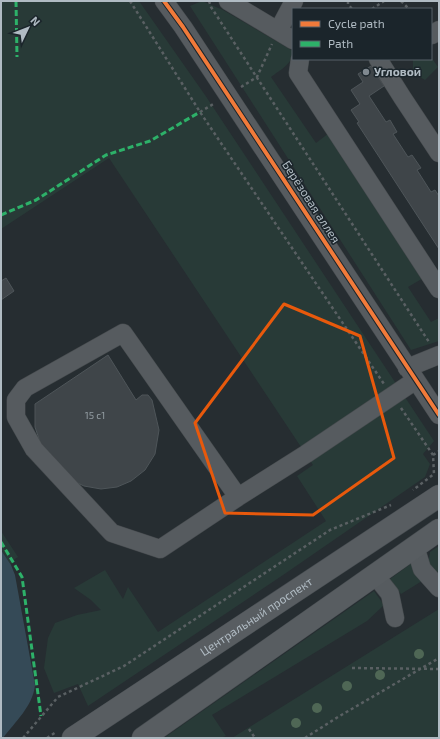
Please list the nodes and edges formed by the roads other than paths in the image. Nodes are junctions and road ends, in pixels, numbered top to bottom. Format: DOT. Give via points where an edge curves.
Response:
graph roads {
  1 [pos="164,1"];
  2 [pos="228,1"];
  3 [pos="292,10"];
  4 [pos="286,35"];
  5 [pos="300,60"];
  6 [pos="379,60"];
  7 [pos="439,153"];
  8 [pos="439,289"];
  9 [pos="438,355"];
  10 [pos="412,374"];
  11 [pos="439,415"];
  12 [pos="439,487"];
  13 [pos="439,496"];
  14 [pos="238,497"];
  15 [pos="418,510"];
  16 [pos="439,530"];
  17 [pos="415,546"];
  18 [pos="375,575"];
  19 [pos="439,588"];
  20 [pos="395,618"];
  21 [pos="73,738"];
  22 [pos="143,738"];
  1 -- 10 [label="street, Берёзовая аллея" via="229,95"];
  2 -- 4 [label="street"];
  3 -- 4 [label="street"];
  5 -- 8 [label="street" via="298,73"];
  6 -- 7 [label="street"];
  9 -- 10 [label="street"];
  10 -- 11 [label="street, Берёзовая аллея"];
  10 -- 14 [label="street" via="392,395"];
  12 -- 15 [label="street"];
  13 -- 15 [label="main road, Центральный проспект"];
  14 -- 14 [label="street" via="123,333 25,388 16,400 16,417 34,449 112,533 160,549"];
  15 -- 21 [label="main road, Центральный проспект"];
  16 -- 17 [label="main road"];
  17 -- 18 [label="main road"];
  17 -- 19 [label="street" via="422,569"];
  18 -- 20 [label="street" via="390,594"];
  18 -- 22 [label="main road"];
}
